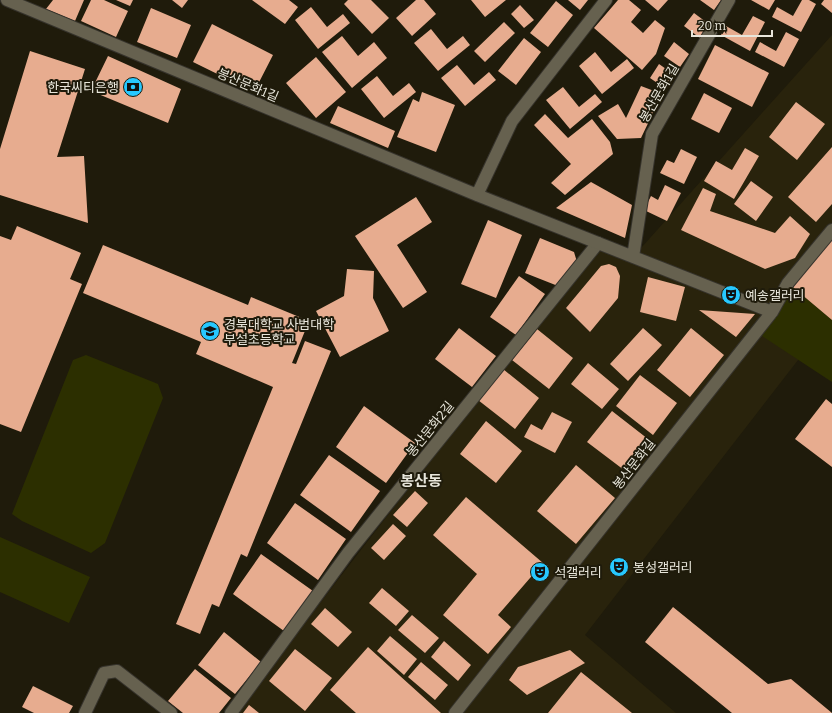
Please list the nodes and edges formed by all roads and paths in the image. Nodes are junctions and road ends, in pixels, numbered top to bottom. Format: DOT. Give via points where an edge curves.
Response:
graph roads {
  1 [pos="7,0"];
  2 [pos="606,0"];
  3 [pos="729,0"];
  4 [pos="477,195"];
  5 [pos="832,230"];
  6 [pos="598,243"];
  7 [pos="633,257"];
  8 [pos="772,312"];
  9 [pos="85,713"];
  10 [pos="171,713"];
  11 [pos="231,713"];
  12 [pos="455,713"];
  1 -- 4 [label="street, 봉산문화1길"];
  2 -- 4 [label="street" via="512,121"];
  3 -- 7 [label="street, 봉산문화1길" via="652,134"];
  4 -- 6 [label="street, 봉산문화1길"];
  5 -- 8 [label="street, 봉산문화길" via="788,283"];
  6 -- 7 [label="street, 봉산문화1길"];
  6 -- 11 [label="street, 봉산문화2길" via="348,553"];
  7 -- 8 [label="street, 봉산문화1길"];
  8 -- 12 [label="street, 봉산문화길"];
  9 -- 10 [label="street" via="104,673 116,671"];
}
